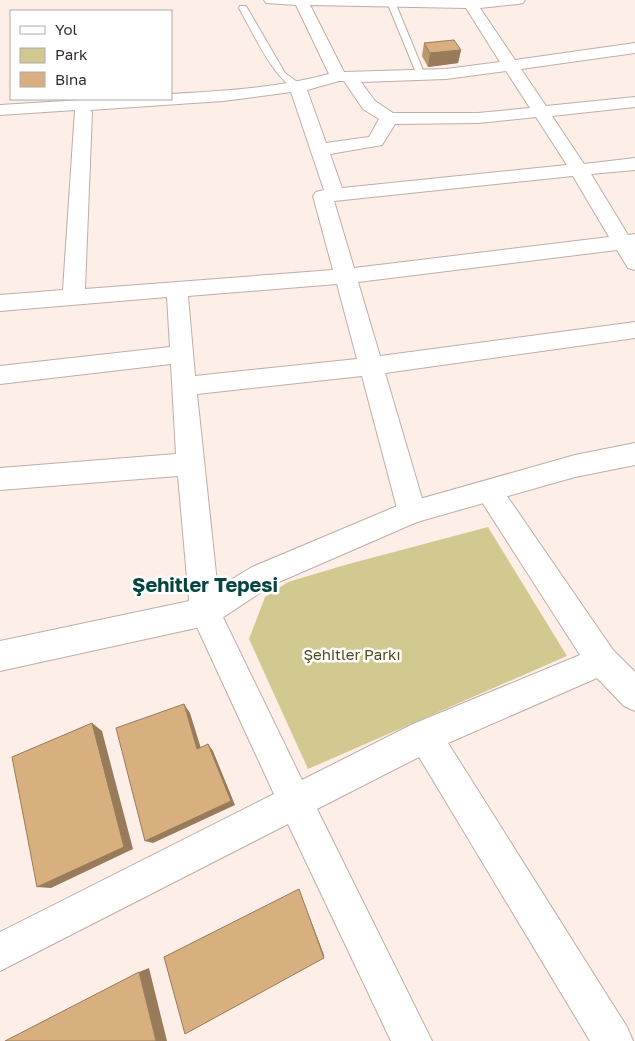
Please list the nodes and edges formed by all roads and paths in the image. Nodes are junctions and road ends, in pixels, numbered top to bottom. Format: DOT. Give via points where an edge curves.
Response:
graph roads {
  1 [pos="271,0"];
  2 [pos="518,0"];
  3 [pos="301,1"];
  4 [pos="347,1"];
  5 [pos="391,2"];
  6 [pos="469,2"];
  7 [pos="243,8"];
  8 [pos="635,48"];
  9 [pos="509,66"];
  10 [pos="421,75"];
  11 [pos="344,77"];
  12 [pos="297,86"];
  13 [pos="172,98"];
  14 [pos="114,100"];
  15 [pos="635,102"];
  16 [pos="32,103"];
  17 [pos="0,110"];
  18 [pos="540,111"];
  19 [pos="83,112"];
  20 [pos="389,118"];
  21 [pos="320,150"];
  22 [pos="635,164"];
  23 [pos="580,170"];
  24 [pos="336,195"];
  25 [pos="628,242"];
  26 [pos="635,263"];
  27 [pos="345,276"];
  28 [pos="177,289"];
  29 [pos="74,297"];
  30 [pos="0,303"];
  31 [pos="635,330"];
  32 [pos="182,354"];
  33 [pos="371,366"];
  34 [pos="0,376"];
  35 [pos="185,386"];
  36 [pos="633,457"];
  37 [pos="190,464"];
  38 [pos="0,479"];
  39 [pos="489,491"];
  40 [pos="412,512"];
  41 [pos="205,612"];
  42 [pos="0,656"];
  43 [pos="602,661"];
  44 [pos="635,695"];
  45 [pos="425,736"];
  46 [pos="295,802"];
  47 [pos="0,952"];
  48 [pos="412,1041"];
  49 [pos="613,1041"];
  1 -- 3 [label="street"];
  2 -- 6 [label="street"];
  3 -- 4 [label="street"];
  3 -- 11 [label="street"];
  4 -- 5 [label="street"];
  5 -- 6 [label="street"];
  5 -- 10 [label="lane"];
  6 -- 9 [label="street"];
  7 -- 12 [label="lane" via="282,75"];
  8 -- 9 [label="street"];
  9 -- 10 [label="street"];
  9 -- 18 [label="street"];
  10 -- 11 [label="street"];
  11 -- 12 [label="street"];
  11 -- 20 [label="street" via="369,105"];
  12 -- 13 [label="street" via="223,96"];
  12 -- 21 [label="street"];
  14 -- 16 [label="street"];
  15 -- 18 [label="street"];
  16 -- 17 [label="street"];
  18 -- 20 [label="street" via="478,118"];
  18 -- 23 [label="street"];
  19 -- 29 [label="street"];
  20 -- 21 [label="street" via="376,141"];
  21 -- 24 [label="street"];
  22 -- 23 [label="street"];
  23 -- 24 [label="street"];
  23 -- 25 [label="street"];
  24 -- 27 [label="street" via="323,196"];
  25 -- 26 [label="street"];
  25 -- 27 [label="street"];
  27 -- 28 [label="street"];
  27 -- 33 [label="street"];
  28 -- 29 [label="street"];
  28 -- 32 [label="street"];
  29 -- 30 [label="street"];
  31 -- 33 [label="street"];
  32 -- 34 [label="street"];
  32 -- 35 [label="street"];
  33 -- 35 [label="street"];
  33 -- 40 [label="street"];
  35 -- 37 [label="street"];
  36 -- 39 [label="street" via="575,466"];
  37 -- 38 [label="street"];
  37 -- 41 [label="street"];
  39 -- 40 [label="street"];
  39 -- 43 [label="street"];
  40 -- 41 [label="street" via="262,576"];
  41 -- 42 [label="street"];
  41 -- 46 [label="street"];
  43 -- 44 [label="street"];
  43 -- 45 [label="street"];
  45 -- 46 [label="street"];
  45 -- 49 [label="street"];
  46 -- 47 [label="street"];
  46 -- 48 [label="street"];
}
